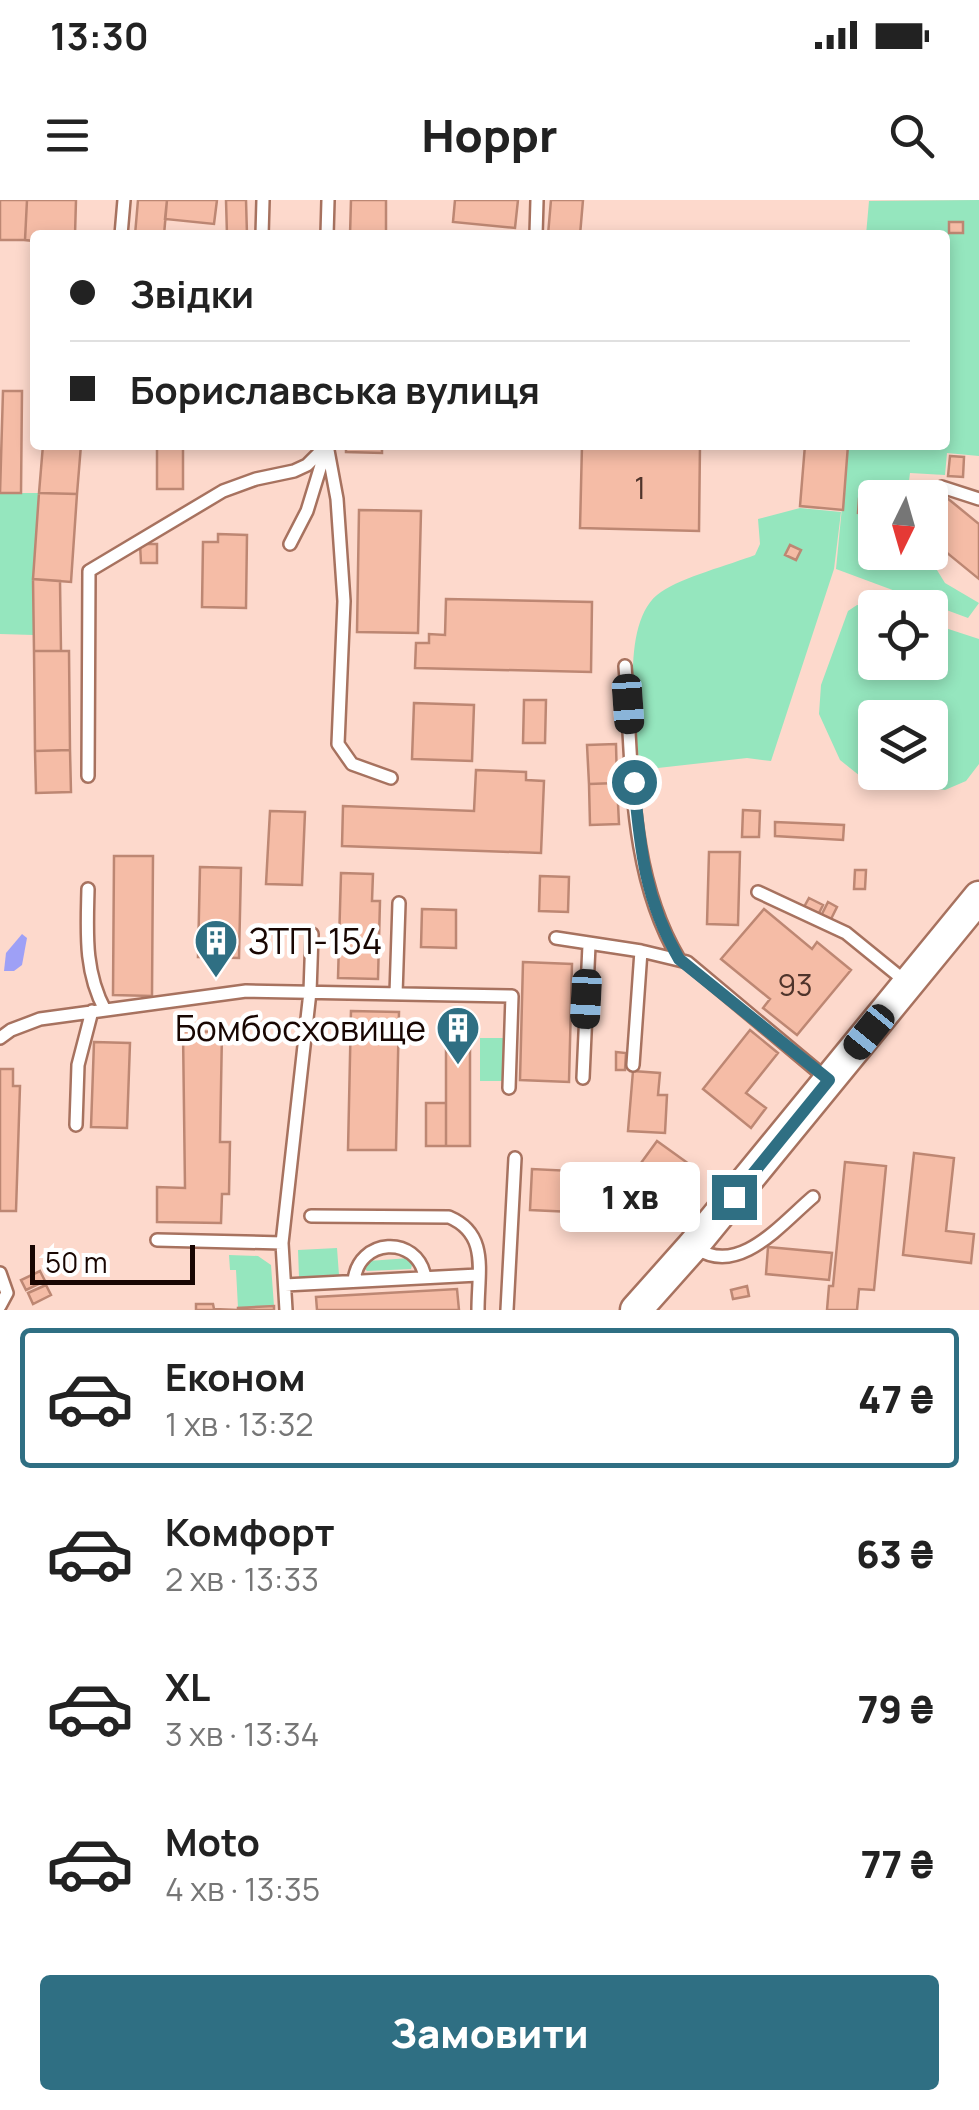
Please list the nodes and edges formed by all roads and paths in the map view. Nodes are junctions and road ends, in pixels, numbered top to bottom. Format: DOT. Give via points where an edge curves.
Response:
graph roads {
  1 [pos="124,200"];
  2 [pos="263,200"];
  3 [pos="328,200"];
  4 [pos="538,200"];
  5 [pos="121,230"];
  6 [pos="262,230"];
  7 [pos="327,230"];
  8 [pos="536,230"];
  9 [pos="322,450"];
  10 [pos="325,450"];
  11 [pos="328,450"];
  12 [pos="948,489"];
  13 [pos="979,499"];
  14 [pos="290,544"];
  15 [pos="626,666"];
  16 [pos="88,776"];
  17 [pos="391,778"];
  18 [pos="88,889"];
  19 [pos="758,892"];
  20 [pos="979,897"];
  21 [pos="398,903"];
  22 [pos="312,934"];
  23 [pos="556,938"];
  24 [pos="588,944"];
  25 [pos="642,952"];
  26 [pos="679,959"];
  27 [pos="908,984"];
  28 [pos="310,992"];
  29 [pos="396,994"];
  30 [pos="99,1010"];
  31 [pos="0,1038"];
  32 [pos="633,1065"];
  33 [pos="583,1078"];
  34 [pos="829,1080"];
  35 [pos="509,1088"];
  36 [pos="76,1124"];
  37 [pos="515,1158"];
  38 [pos="813,1197"];
  39 [pos="312,1216"];
  40 [pos="157,1240"];
  41 [pos="282,1243"];
  42 [pos="693,1246"];
  43 [pos="0,1273"];
  44 [pos="478,1276"];
  45 [pos="424,1278"];
  46 [pos="354,1281"];
  47 [pos="285,1285"];
  48 [pos="0,1306"];
  49 [pos="286,1310"];
  50 [pos="478,1310"];
  51 [pos="508,1310"];
  52 [pos="636,1310"];
  1 -- 5 [label="lane"];
  2 -- 6 [label="lane"];
  3 -- 7 [label="lane"];
  4 -- 8 [label="lane"];
  9 -- 16 [label="lane" via="294,472 223,491 89,572"];
  10 -- 14 [label="lane"];
  11 -- 17 [label="lane" via="344,601 338,744 352,764"];
  12 -- 13 [label="lane"];
  15 -- 26 [label="lane" via="640,860"];
  18 -- 30 [label="lane" via="87,951"];
  19 -- 27 [label="lane" via="846,933"];
  20 -- 27 [label="street"];
  21 -- 29 [label="lane"];
  22 -- 28 [label="lane"];
  23 -- 24 [label="lane"];
  24 -- 25 [label="lane"];
  24 -- 33 [label="lane"];
  25 -- 26 [label="lane"];
  25 -- 32 [label="lane"];
  26 -- 34 [label="lane"];
  27 -- 34 [label="street"];
  28 -- 29 [label="lane"];
  28 -- 30 [label="lane" via="246,991"];
  28 -- 41 [label="lane"];
  29 -- 35 [label="lane" via="512,996"];
  30 -- 31 [label="lane" via="40,1019"];
  30 -- 36 [label="lane" via="78,1066"];
  34 -- 42 [label="street"];
  37 -- 51 [label="lane"];
  38 -- 42 [label="lane" via="739,1257 710,1258"];
  39 -- 44 [label="lane" via="448,1217 477,1239"];
  40 -- 41 [label="lane"];
  41 -- 47 [label="lane"];
  42 -- 52 [label="street"];
  43 -- 48 [label="lane" via="7,1292"];
  44 -- 45 [label="lane"];
  44 -- 50 [label="lane"];
  45 -- 46 [label="lane"];
  45 -- 46 [label="lane" via="419,1260 388,1246 366,1254"];
  46 -- 47 [label="lane"];
  47 -- 49 [label="lane"];
}
